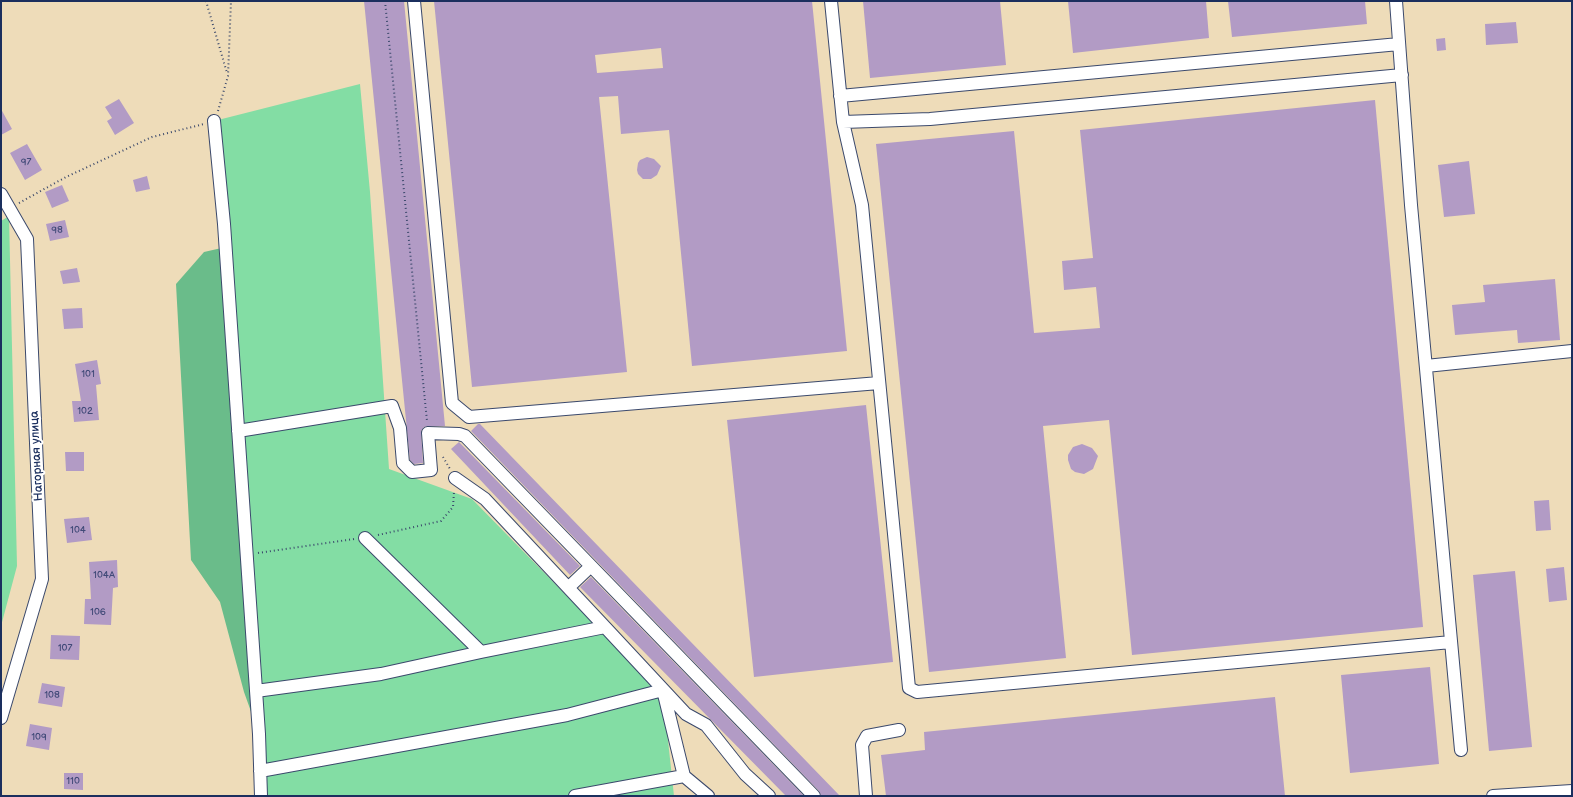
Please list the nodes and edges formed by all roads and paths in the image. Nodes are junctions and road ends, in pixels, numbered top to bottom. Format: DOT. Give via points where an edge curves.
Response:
graph roads {
  1 [pos="206,1"];
  2 [pos="231,1"];
  3 [pos="385,1"];
  4 [pos="414,1"];
  5 [pos="831,1"];
  6 [pos="1396,1"];
  7 [pos="1399,44"];
  8 [pos="1402,75"];
  9 [pos="228,76"];
  10 [pos="840,96"];
  11 [pos="214,122"];
  12 [pos="843,122"];
  13 [pos="1,194"];
  14 [pos="10,209"];
  15 [pos="1572,351"];
  16 [pos="1426,366"];
  17 [pos="879,383"];
  18 [pos="238,431"];
  19 [pos="428,433"];
  20 [pos="440,452"];
  21 [pos="455,478"];
  22 [pos="365,538"];
  23 [pos="247,554"];
  24 [pos="591,566"];
  25 [pos="569,588"];
  26 [pos="605,627"];
  27 [pos="1451,642"];
  28 [pos="481,652"];
  29 [pos="663,690"];
  30 [pos="256,692"];
  31 [pos="1,718"];
  32 [pos="899,730"];
  33 [pos="1461,750"];
  34 [pos="260,771"];
  35 [pos="684,776"];
  36 [pos="1572,791"];
  37 [pos="261,796"];
  38 [pos="574,796"];
  39 [pos="708,796"];
  40 [pos="769,796"];
  41 [pos="814,796"];
  42 [pos="866,796"];
  43 [pos="1493,796"];
  1 -- 9 [label="path"];
  2 -- 9 [label="path"];
  3 -- 19 [label="path"];
  4 -- 17 [label="street" via="452,403 469,417"];
  5 -- 10 [label="street"];
  6 -- 7 [label="street"];
  7 -- 8 [label="street"];
  7 -- 10 [label="street"];
  8 -- 12 [label="street" via="930,119"];
  8 -- 16 [label="street"];
  9 -- 11 [label="path"];
  10 -- 12 [label="street"];
  11 -- 14 [label="path" via="152,136 66,177"];
  11 -- 18 [label="street" via="224,224"];
  12 -- 17 [label="street" via="862,205"];
  13 -- 14 [label="street, Нагорная улица"];
  14 -- 31 [label="street, Нагорная улица" via="27,239 42,580"];
  15 -- 16 [label="street"];
  16 -- 27 [label="street"];
  17 -- 27 [label="street" via="909,688 917,692"];
  18 -- 19 [label="street" via="392,406 400,428 403,464 412,472 431,470"];
  18 -- 23 [label="street"];
  19 -- 24 [label="street" via="465,436"];
  20 -- 21 [label="path"];
  21 -- 22 [label="path" via="453,507 441,521"];
  21 -- 25 [label="street" via="486,499"];
  22 -- 23 [label="path"];
  22 -- 28 [label="street"];
  23 -- 30 [label="street"];
  24 -- 25 [label="street"];
  24 -- 41 [label="street"];
  25 -- 26 [label="street"];
  26 -- 28 [label="street"];
  26 -- 29 [label="street"];
  27 -- 33 [label="street"];
  28 -- 30 [label="street" via="381,674"];
  29 -- 34 [label="street" via="567,714"];
  29 -- 35 [label="street"];
  29 -- 40 [label="street" via="686,714 706,725 745,774"];
  30 -- 34 [label="street"];
  32 -- 42 [label="street" via="867,736 862,745"];
  34 -- 37 [label="street"];
  35 -- 38 [label="street"];
  35 -- 39 [label="street"];
  36 -- 43 [label="street"];
}
